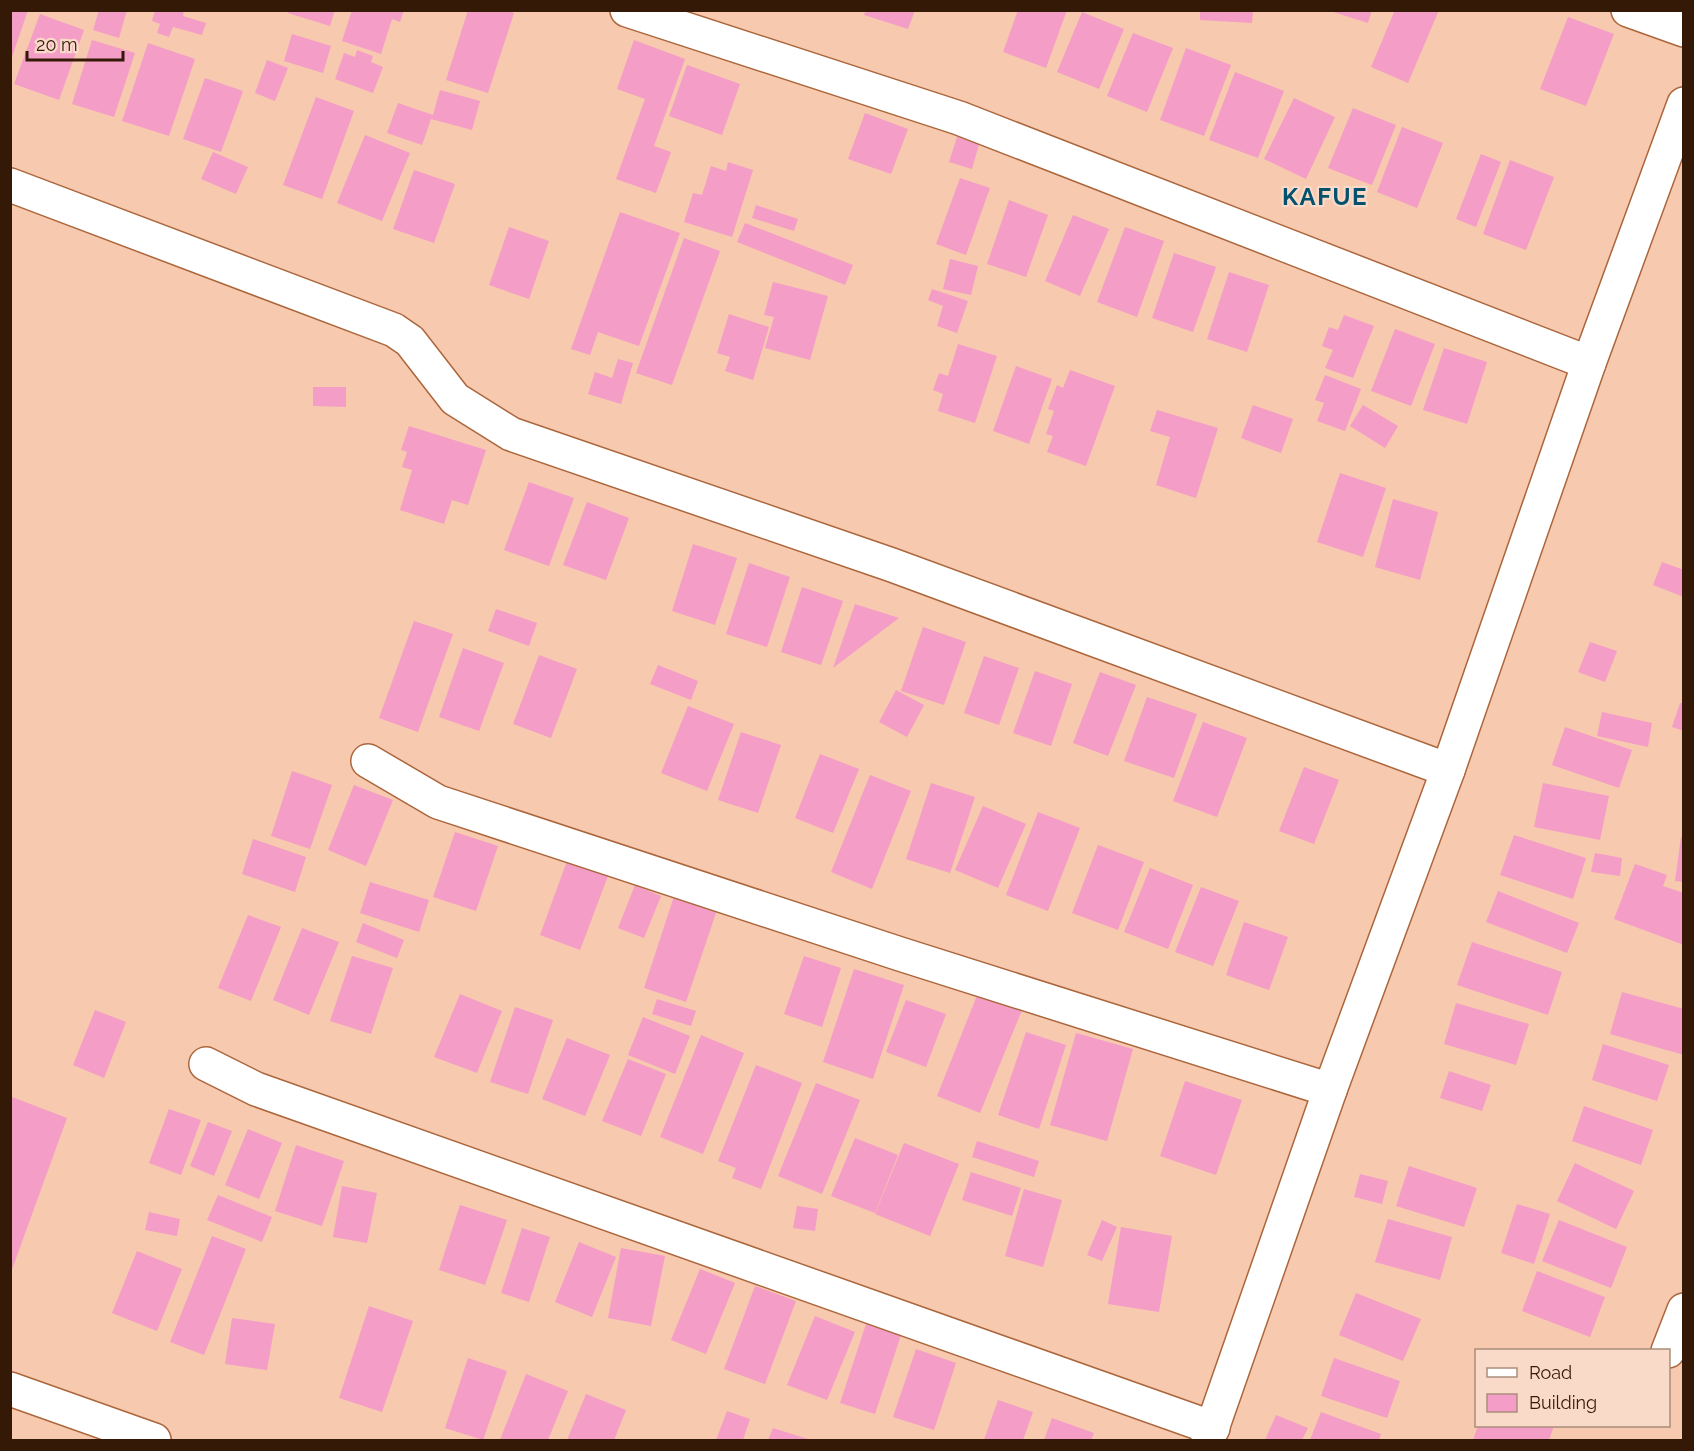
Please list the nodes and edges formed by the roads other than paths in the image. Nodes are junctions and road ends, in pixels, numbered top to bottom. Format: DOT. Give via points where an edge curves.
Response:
graph roads {
  1 [pos="627,10"];
  2 [pos="1628,10"];
  3 [pos="1683,30"];
  4 [pos="1683,104"];
  5 [pos="10,184"];
  6 [pos="1589,363"];
  7 [pos="368,761"];
  8 [pos="1448,770"];
  9 [pos="206,1064"];
  10 [pos="1330,1090"];
  11 [pos="1683,1310"];
  12 [pos="1669,1349"];
  13 [pos="10,1389"];
  14 [pos="1211,1434"];
  15 [pos="154,1440"];
  1 -- 6 [label="street" via="959,118"];
  2 -- 3 [label="street"];
  4 -- 6 [label="street"];
  5 -- 8 [label="street" via="394,330 410,341 455,399 511,434 892,565"];
  6 -- 8 [label="street"];
  7 -- 10 [label="street" via="438,802"];
  8 -- 10 [label="street"];
  9 -- 14 [label="street" via="267,1093"];
  10 -- 14 [label="street"];
  11 -- 12 [label="street"];
  13 -- 15 [label="street"];
}
